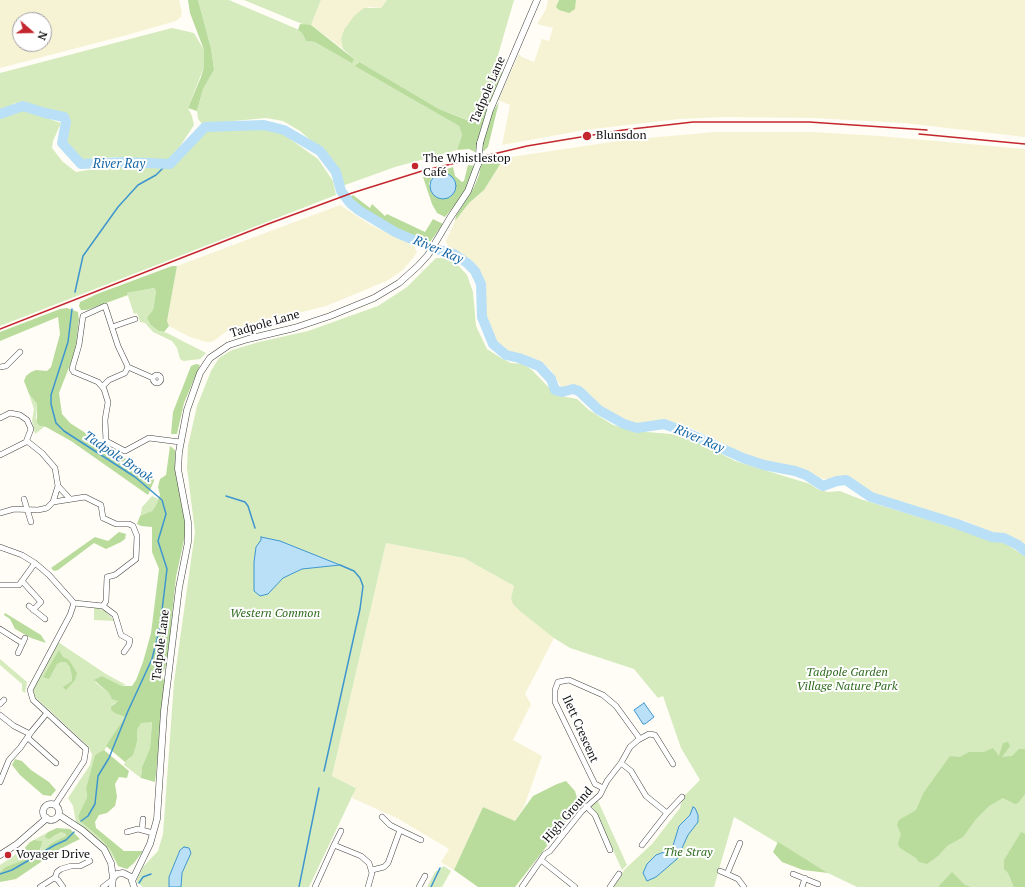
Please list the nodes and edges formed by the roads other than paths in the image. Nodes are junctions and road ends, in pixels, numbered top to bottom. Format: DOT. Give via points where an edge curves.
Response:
graph roads {
  1 [pos="537,0"];
  2 [pos="135,319"];
  3 [pos="112,327"];
  4 [pos="20,352"];
  5 [pos="0,367"];
  6 [pos="128,367"];
  7 [pos="153,378"];
  8 [pos="103,386"];
  9 [pos="0,418"];
  10 [pos="27,441"];
  11 [pos="180,442"];
  12 [pos="0,455"];
  13 [pos="58,486"];
  14 [pos="24,499"];
  15 [pos="70,499"];
  16 [pos="53,502"];
  17 [pos="28,510"];
  18 [pos="0,513"];
  19 [pos="103,518"];
  20 [pos="95,519"];
  21 [pos="31,522"];
  22 [pos="0,547"];
  23 [pos="35,563"];
  24 [pos="22,582"];
  25 [pos="0,585"];
  26 [pos="74,603"];
  27 [pos="103,606"];
  28 [pos="45,619"];
  29 [pos="0,628"];
  30 [pos="124,652"];
  31 [pos="18,653"];
  32 [pos="4,700"];
  33 [pos="0,704"];
  34 [pos="47,713"];
  35 [pos="0,715"];
  36 [pos="29,736"];
  37 [pos="640,738"];
  38 [pos="56,763"];
  39 [pos="621,763"];
  40 [pos="673,764"];
  41 [pos="2,774"];
  42 [pos="0,782"];
  43 [pos="603,788"];
  44 [pos="682,797"];
  45 [pos="55,805"];
  46 [pos="586,806"];
  47 [pos="667,813"];
  48 [pos="59,815"];
  49 [pos="382,817"];
  50 [pos="46,818"];
  51 [pos="143,819"];
  52 [pos="142,830"];
  53 [pos="400,830"];
  54 [pos="340,831"];
  55 [pos="127,832"];
  56 [pos="154,832"];
  57 [pos="421,840"];
  58 [pos="740,843"];
  59 [pos="334,845"];
  60 [pos="642,846"];
  61 [pos="610,850"];
  62 [pos="0,855"];
  63 [pos="541,860"];
  64 [pos="90,861"];
  65 [pos="111,863"];
  66 [pos="140,864"];
  67 [pos="372,870"];
  68 [pos="720,871"];
  69 [pos="124,873"];
  70 [pos="619,874"];
  71 [pos="727,874"];
  72 [pos="793,874"];
  73 [pos="425,876"];
  74 [pos="55,878"];
  75 [pos="805,878"];
  76 [pos="112,879"];
  77 [pos="133,884"];
  78 [pos="818,884"];
  79 [pos="40,887"];
  80 [pos="63,887"];
  81 [pos="103,887"];
  82 [pos="112,887"];
  83 [pos="315,887"];
  84 [pos="368,887"];
  85 [pos="419,887"];
  86 [pos="522,887"];
  87 [pos="576,887"];
  88 [pos="610,887"];
  89 [pos="744,887"];
  90 [pos="802,887"];
  1 -- 11 [label="street, Tadpole Lane, bridge" via="490,110 480,143 478,164 468,191 426,258 399,283 365,302 309,323 239,341 215,354 197,379"];
  2 -- 3 [label="street"];
  3 -- 6 [label="street"];
  3 -- 8 [label="street" via="105,306 83,316 72,369"];
  4 -- 5 [label="street" via="6,366"];
  6 -- 7 [label="street"];
  6 -- 8 [label="street" via="125,373 109,380"];
  8 -- 11 [label="street" via="108,402 105,420 106,438 109,443 127,452 147,438"];
  9 -- 10 [label="street" via="11,413 26,418 30,429"];
  10 -- 12 [label="street"];
  10 -- 13 [label="street" via="52,464"];
  11 -- 56 [label="street, Tadpole Lane" via="178,469 188,522 188,542 179,588 167,690 158,812"];
  13 -- 15 [label="street"];
  13 -- 16 [label="street"];
  14 -- 17 [label="street"];
  15 -- 16 [label="street"];
  15 -- 19 [label="street" via="85,497 98,503 102,507"];
  16 -- 17 [label="street" via="42,509"];
  17 -- 18 [label="street" via="14,509"];
  17 -- 21 [label="street"];
  19 -- 20 [label="street"];
  19 -- 27 [label="street" via="119,525 131,525 137,536 135,561 115,576 107,577 106,601"];
  22 -- 23 [label="street"];
  23 -- 24 [label="street"];
  23 -- 26 [label="street"];
  24 -- 25 [label="street" via="16,586"];
  24 -- 28 [label="street" via="41,602 31,608"];
  26 -- 27 [label="street"];
  26 -- 34 [label="street" via="30,689 33,700"];
  27 -- 30 [label="street" via="115,615 121,635 130,640"];
  29 -- 31 [label="street" via="24,640"];
  32 -- 33 [label="street"];
  34 -- 36 [label="street"];
  34 -- 45 [label="street" via="83,745 86,751 84,761"];
  35 -- 36 [label="street"];
  36 -- 38 [label="street"];
  36 -- 41 [label="street" via="9,760"];
  37 -- 39 [label="street, High Ground"];
  37 -- 40 [label="street" via="649,734 655,735"];
  37 -- 43 [label="street, Ilett Crescent" via="616,706 603,695 569,680 558,682 554,690 555,702 592,778"];
  39 -- 43 [label="street, High Ground"];
  39 -- 47 [label="street" via="631,771 646,796"];
  41 -- 42 [label="street"];
  43 -- 46 [label="street, High Ground" via="599,796"];
  44 -- 47 [label="street"];
  45 -- 48 [label="street"];
  45 -- 50 [label="street" via="50,804 46,807"];
  46 -- 61 [label="street" via="595,815"];
  46 -- 63 [label="street, High Ground"];
  47 -- 60 [label="street"];
  48 -- 50 [label="street" via="53,820"];
  48 -- 65 [label="street" via="102,846"];
  49 -- 53 [label="street"];
  50 -- 62 [label="street"];
  51 -- 52 [label="street"];
  52 -- 55 [label="street"];
  52 -- 56 [label="street"];
  53 -- 57 [label="street"];
  53 -- 67 [label="street" via="387,865"];
  54 -- 59 [label="street"];
  56 -- 66 [label="street, Tadpole Lane"];
  58 -- 71 [label="street"];
  59 -- 67 [label="street" via="365,859"];
  59 -- 83 [label="street"];
  63 -- 86 [label="street, High Ground"];
  63 -- 87 [label="street"];
  64 -- 74 [label="street" via="80,866 61,869 57,871"];
  65 -- 69 [label="street, Tadpole Lane"];
  65 -- 76 [label="street"];
  66 -- 69 [label="street"];
  66 -- 77 [label="street, Tadpole Lane"];
  67 -- 84 [label="street"];
  68 -- 71 [label="street"];
  69 -- 76 [label="street" via="117,874"];
  69 -- 77 [label="street, Tadpole Lane"];
  70 -- 88 [label="street"];
  71 -- 89 [label="street" via="738,879"];
  72 -- 75 [label="street"];
  73 -- 85 [label="street"];
  74 -- 79 [label="street" via="51,878"];
  74 -- 80 [label="street"];
  75 -- 78 [label="street"];
  75 -- 90 [label="street"];
  76 -- 81 [label="street"];
  76 -- 82 [label="street"];
}
